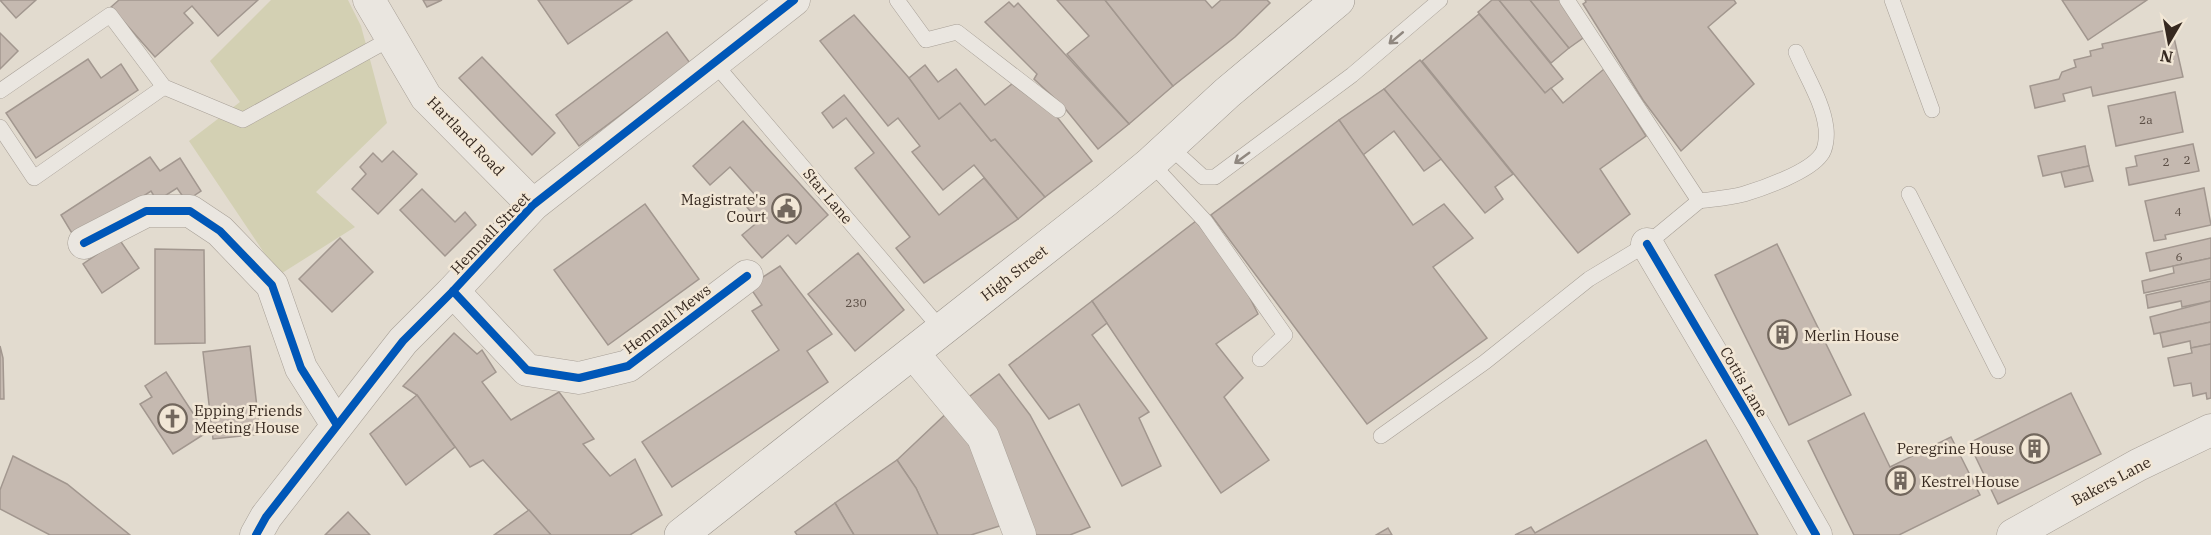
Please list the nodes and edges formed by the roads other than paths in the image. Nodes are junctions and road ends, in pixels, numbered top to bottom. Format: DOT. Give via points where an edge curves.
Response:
graph roads {
  1 [pos="369,0"];
  2 [pos="794,0"];
  3 [pos="897,0"];
  4 [pos="1338,0"];
  5 [pos="1440,0"];
  6 [pos="1567,0"];
  7 [pos="1892,0"];
  8 [pos="392,38"];
  9 [pos="1796,52"];
  10 [pos="715,64"];
  11 [pos="164,87"];
  12 [pos="0,91"];
  13 [pos="1058,110"];
  14 [pos="1932,110"];
  15 [pos="0,127"];
  16 [pos="1160,155"];
  17 [pos="1909,194"];
  18 [pos="1699,201"];
  19 [pos="533,205"];
  20 [pos="84,243"];
  21 [pos="1647,244"];
  22 [pos="747,276"];
  23 [pos="453,291"];
  24 [pos="941,329"];
  25 [pos="913,353"];
  26 [pos="1260,359"];
  27 [pos="1998,371"];
  28 [pos="337,425"];
  29 [pos="2211,430"];
  30 [pos="1381,436"];
  31 [pos="1812,534"];
  32 [pos="256,535"];
  33 [pos="681,535"];
  34 [pos="1020,535"];
  35 [pos="2013,535"];
  1 -- 8 [label="street, Hartland Road"];
  2 -- 10 [label="street, Hemnall Street"];
  3 -- 13 [label="lane" via="926,40 957,32"];
  4 -- 16 [label="main road, High Street"];
  5 -- 16 [label="lane, one-way" via="1352,75 1215,177 1203,177"];
  6 -- 18 [label="lane"];
  7 -- 14 [label="lane"];
  8 -- 11 [label="lane" via="243,120"];
  8 -- 19 [label="street, Hartland Road" via="426,97"];
  9 -- 18 [label="lane" via="1827,129 1822,155 1809,166 1754,190"];
  10 -- 19 [label="street, Hemnall Street"];
  10 -- 24 [label="lane, Star Lane"];
  11 -- 12 [label="lane" via="110,15"];
  11 -- 15 [label="lane" via="34,178"];
  16 -- 24 [label="main road, High Street"];
  16 -- 26 [label="lane" via="1286,335"];
  17 -- 27 [label="lane"];
  18 -- 21 [label="lane"];
  19 -- 23 [label="street, Hemnall Street"];
  20 -- 28 [label="street" via="146,211 190,211 220,231 272,285 301,368"];
  21 -- 30 [label="lane" via="1589,279 1485,362"];
  21 -- 31 [label="street, Cottis Lane" via="1752,422"];
  22 -- 23 [label="street, Hemnall Mews" via="628,366 579,378 527,370"];
  23 -- 28 [label="street, Hemnall Street" via="403,341"];
  24 -- 25 [label="main road, High Street"];
  25 -- 33 [label="main road, High Street"];
  25 -- 34 [label="street" via="983,437"];
  28 -- 32 [label="street, Hemnall Street"];
  29 -- 35 [label="street, Bakers Lane" via="2138,465"];
}
